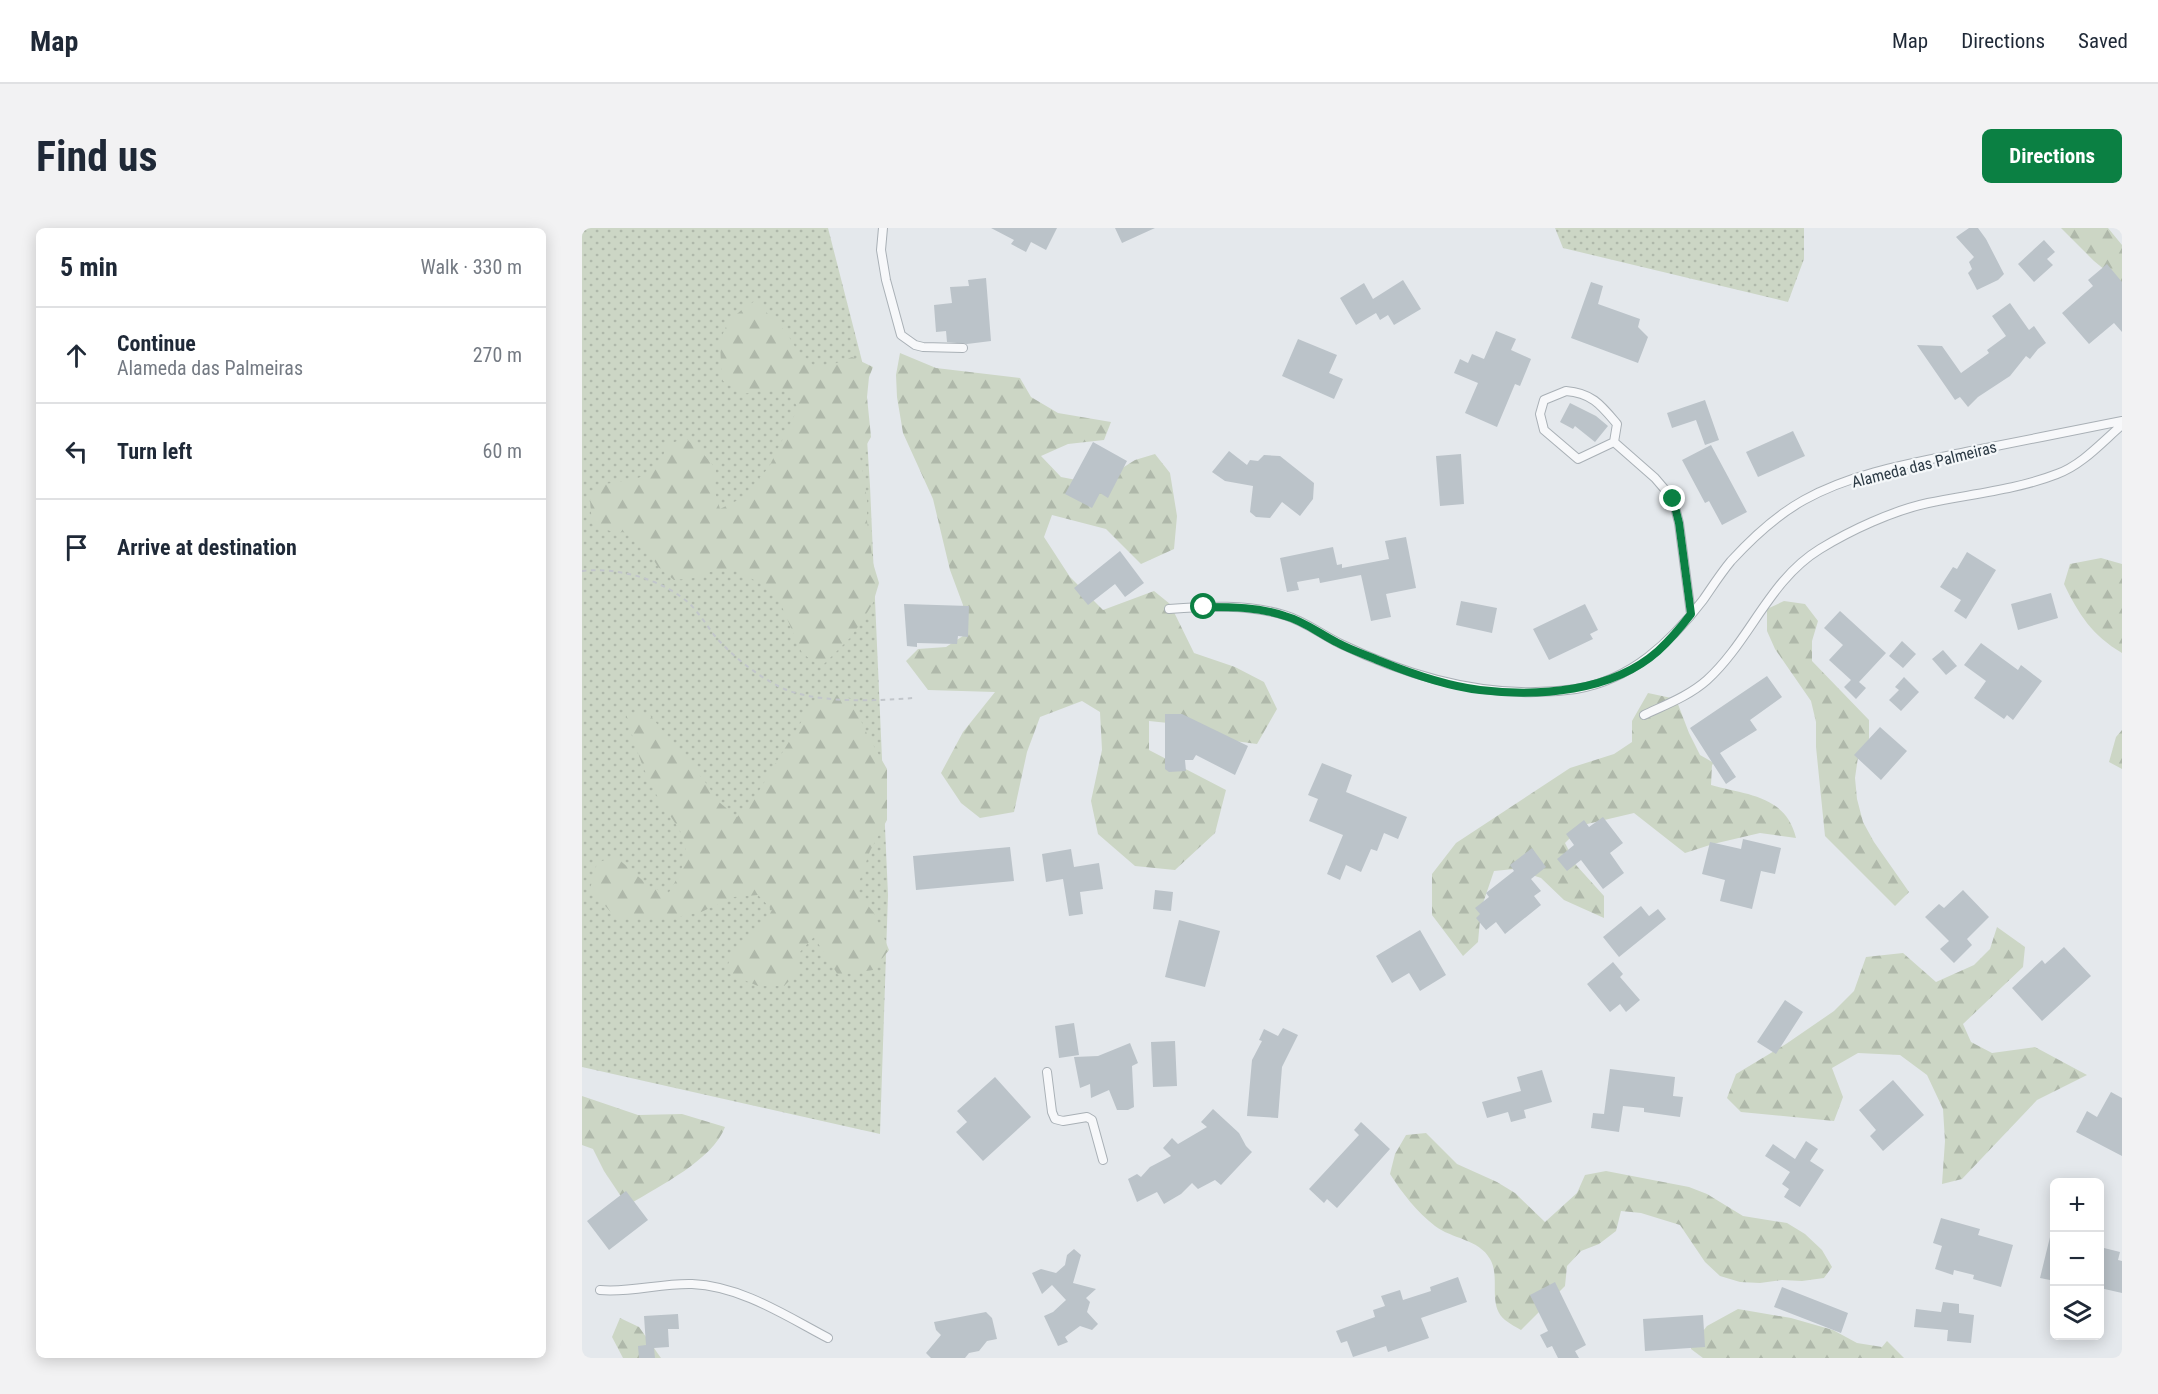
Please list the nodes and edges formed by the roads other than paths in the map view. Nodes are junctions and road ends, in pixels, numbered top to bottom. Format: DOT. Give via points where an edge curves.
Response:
graph roads {
  1 [pos="883,228"];
  2 [pos="963,348"];
  3 [pos="2122,423"];
  4 [pos="1614,442"];
  5 [pos="1169,609"];
  6 [pos="1691,614"];
  7 [pos="1644,715"];
  8 [pos="1047,1072"];
  9 [pos="1103,1160"];
  10 [pos="600,1290"];
  11 [pos="828,1338"];
  1 -- 2 [label="lane" via="880,250 901,335 923,347"];
  3 -- 6 [label="lane, Alameda das Palmeiras" via="1924,460 1830,488 1804,500 1743,548"];
  3 -- 7 [label="lane, Alameda das Palmeiras" via="2077,464 2058,474 1926,503 1857,527 1817,550 1785,580 1707,680 1681,698"];
  4 -- 4 [label="lane" via="1578,459 1544,430 1540,414 1544,400 1566,391 1582,392 1603,407 1617,424"];
  4 -- 6 [label="lane" via="1673,499"];
  5 -- 6 [label="lane, Alameda das Palmeiras" via="1259,609 1287,616 1339,644 1414,674 1479,690 1527,693 1606,681 1657,652"];
  8 -- 9 [label="lane" via="1055,1119 1092,1120"];
  10 -- 11 [label="lane" via="692,1284 723,1289"];
}
